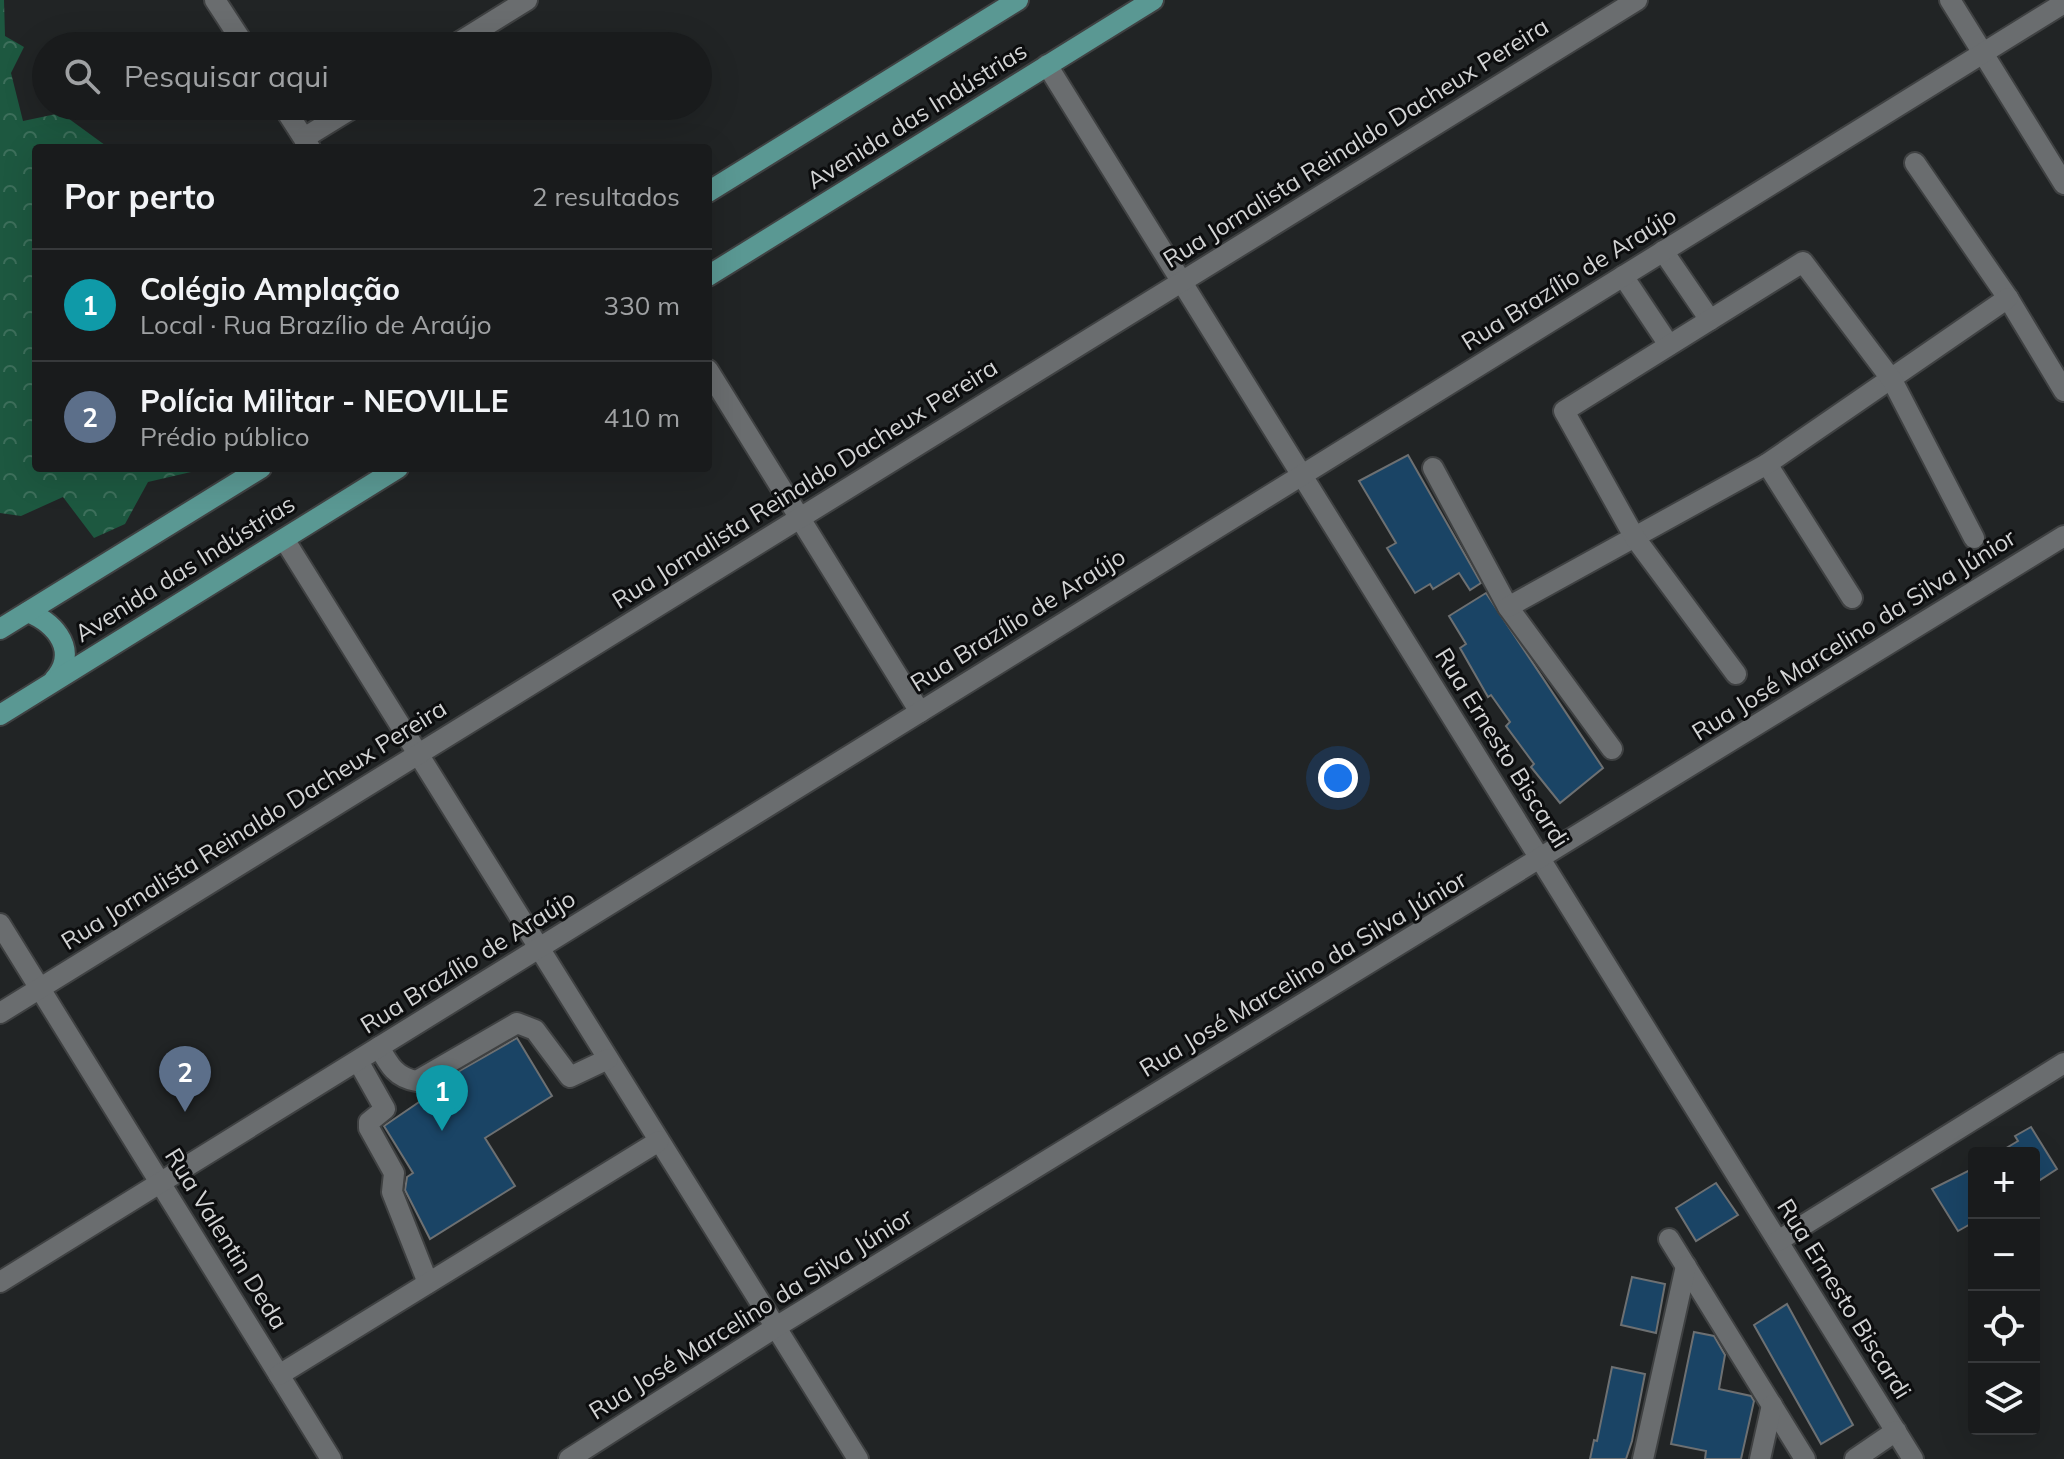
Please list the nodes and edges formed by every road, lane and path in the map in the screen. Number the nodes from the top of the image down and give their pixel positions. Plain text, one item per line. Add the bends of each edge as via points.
1 (215, 0) edge
2 (527, 0) edge
3 (1153, 0) edge
4 (1637, 0) edge
5 (1950, 0) edge
6 (1011, 2) edge
7 (2064, 3) edge
8 (236, 32) edge
9 (476, 32) edge
10 (1983, 53) junction
11 (1047, 65) junction
12 (292, 120) edge
13 (337, 120) edge
14 (307, 143) edge
15 (1915, 163) dead end
16 (2064, 184) edge
17 (712, 189) edge
18 (1663, 251) junction
19 (712, 274) edge
20 (1623, 276) junction
21 (1182, 282) junction
22 (2008, 298) junction
23 (1710, 320) junction
24 (1669, 345) junction
25 (712, 376) edge
26 (1892, 380) junction
27 (2064, 391) edge
28 (1767, 464) junction
29 (1433, 468) dead end
30 (255, 472) edge
31 (392, 472) edge
32 (1302, 475) junction
33 (800, 518) junction
34 (2064, 536) edge
35 (1635, 538) junction
36 (1974, 538) dead end
37 (284, 539) junction
38 (1852, 598) dead end
39 (1508, 607) junction
40 (28, 612) junction
41 (0, 629) edge
42 (1736, 674) dead end
43 (51, 683) junction
44 (920, 712) junction
45 (0, 715) edge
46 (1612, 749) dead end
47 (418, 754) junction
48 (1540, 859) junction
49 (0, 924) edge
50 (539, 948) junction
51 (40, 988) junction
52 (0, 1013) edge
53 (379, 1047) junction
54 (608, 1059) junction
55 (358, 1061) junction
56 (2064, 1063) edge
57 (659, 1141) junction
58 (160, 1183) junction
59 (1669, 1239) dead end
60 (1778, 1241) junction
61 (1686, 1266) junction
62 (0, 1282) edge
63 (428, 1283) junction
64 (776, 1327) junction
65 (279, 1375) junction
66 (1772, 1405) junction
67 (1896, 1431) junction
68 (331, 1459) edge
69 (569, 1459) edge
70 (858, 1459) edge
71 (1643, 1459) edge
72 (1760, 1459) edge
73 (1805, 1459) edge
74 (1855, 1459) edge
75 (1913, 1459) edge

1 - 8 street
2 - 9 street
3 - 11 main road, Avenida das Indústrias
4 - 21 street, Rua Jornalista Reinaldo Dacheux Pereira
5 - 10 street
6 - 17 main road, Avenida das Indústrias
7 - 10 street, Rua Brazílio de Araújo
10 - 16 street
10 - 18 street, Rua Brazílio de Araújo
11 - 19 main road, Avenida das Indústrias
11 - 21 street, Rua Ernesto Biscardi
12 - 14 street
13 - 14 street
15 - 22 street
18 - 20 street, Rua Brazílio de Araújo
18 - 23 street
20 - 24 street
20 - 32 street, Rua Brazílio de Araújo
21 - 32 street, Rua Ernesto Biscardi
21 - 33 street, Rua Jornalista Reinaldo Dacheux Pereira
22 - 26 street
22 - 27 street
23 - 24 street
23 - 26 street via 1803,262
24 - 35 street via 1564,411
25 - 33 street
26 - 28 street
26 - 36 street
28 - 35 street
28 - 38 street
29 - 39 street
30 - 40 main road, Avenida das Indústrias
31 - 37 main road, Avenida das Indústrias
32 - 44 street, Rua Brazílio de Araújo
32 - 48 street, Rua Ernesto Biscardi
33 - 44 street
33 - 47 street, Rua Jornalista Reinaldo Dacheux Pereira
34 - 48 street, Rua José Marcelino da Silva Júnior
35 - 39 street
35 - 42 street
37 - 43 main road, Avenida das Indústrias
37 - 47 street
39 - 46 street
40 - 41 main road, Avenida das Indústrias
40 - 43 main road via 48,620 65,648 64,669
43 - 45 main road, Avenida das Indústrias
44 - 50 street, Rua Brazílio de Araújo
47 - 50 street
47 - 51 street, Rua Jornalista Reinaldo Dacheux Pereira
48 - 60 street, Rua Ernesto Biscardi
48 - 64 street, Rua José Marcelino da Silva Júnior
49 - 51 street, Rua Valentin Deda
50 - 53 street, Rua Brazílio de Araújo
50 - 54 street
51 - 52 street, Rua Jornalista Reinaldo Dacheux Pereira
51 - 58 street, Rua Valentin Deda
53 - 54 street via 391,1069 417,1081 517,1023 535,1030 570,1077
53 - 55 street, Rua Brazílio de Araújo
54 - 57 street
55 - 58 street, Rua Brazílio de Araújo
55 - 63 street via 385,1109 369,1128 394,1173 392,1192
56 - 60 street
57 - 63 street
57 - 64 street
58 - 62 street, Rua Brazílio de Araújo
58 - 65 street, Rua Valentin Deda
59 - 61 street
60 - 67 street, Rua Ernesto Biscardi
61 - 66 street
61 - 71 street
63 - 65 street
64 - 69 street, Rua José Marcelino da Silva Júnior
64 - 70 street
65 - 68 street, Rua Valentin Deda
66 - 72 street
66 - 73 street
67 - 74 street
67 - 75 street, Rua Ernesto Biscardi

